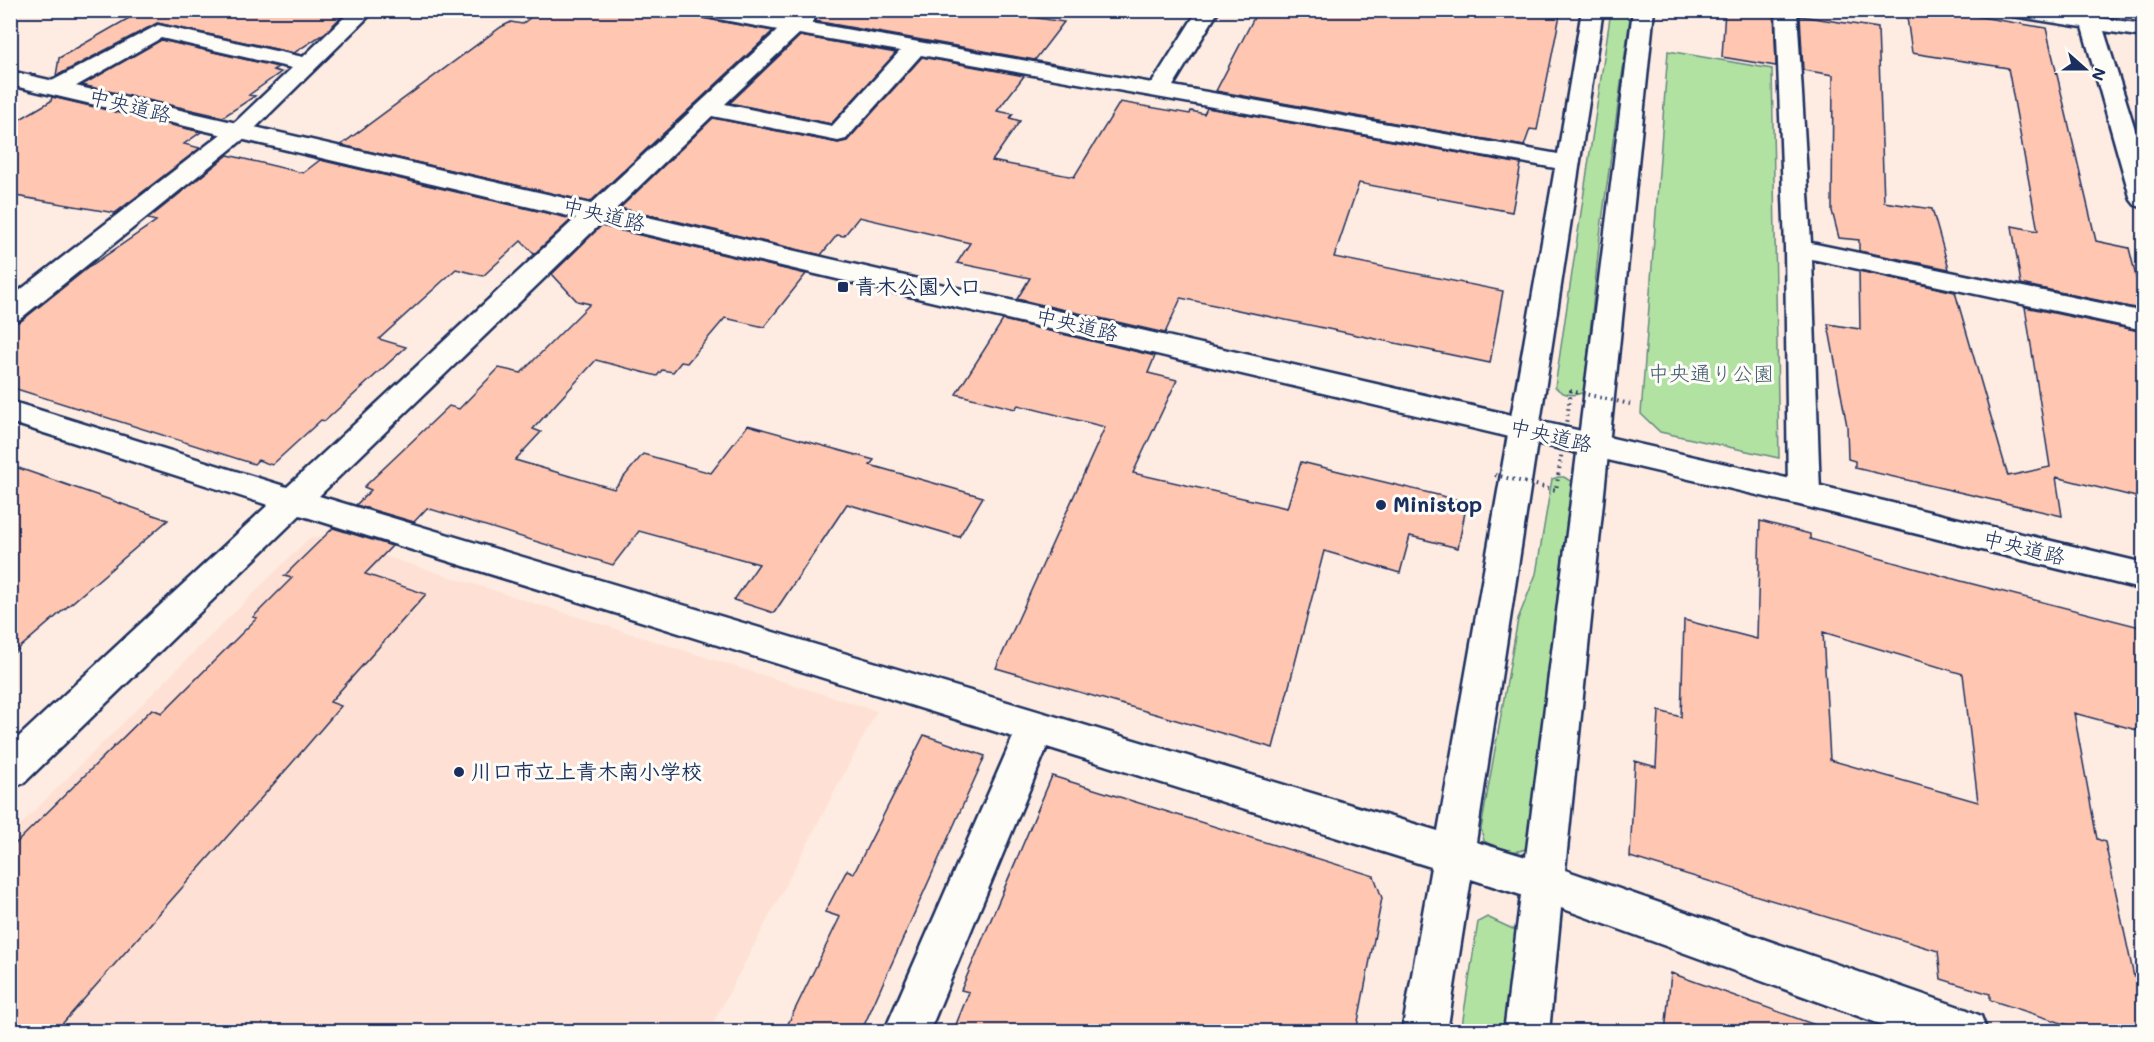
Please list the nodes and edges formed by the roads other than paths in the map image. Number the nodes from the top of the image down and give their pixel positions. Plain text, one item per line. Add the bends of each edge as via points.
1 (365, 10) edge
2 (702, 10) edge
3 (1209, 10) edge
4 (1593, 10) edge
5 (1644, 10) edge
6 (1786, 10) edge
7 (2013, 10) edge
8 (2088, 16) edge
9 (804, 19) edge
10 (2144, 31) edge
11 (915, 48) junction
12 (308, 65) junction
13 (10, 78) edge
14 (56, 88) junction
15 (1158, 92) junction
16 (708, 108) junction
17 (238, 132) junction
18 (1569, 163) junction
19 (2144, 200) edge
20 (595, 213) junction
21 (1798, 248) junction
22 (10, 313) edge
23 (2144, 321) edge
24 (10, 411) edge
25 (1526, 430) junction
26 (1592, 446) junction
27 (1804, 494) junction
28 (294, 501) junction
29 (2144, 577) edge
30 (1036, 727) junction
31 (10, 771) edge
32 (1452, 854) junction
33 (1544, 882) junction
34 (906, 1032) edge
35 (1424, 1032) edge
36 (1526, 1032) edge
37 (1965, 1032) edge

1 - 12 street
2 - 9 street
3 - 15 street
4 - 18 street
5 - 26 street
6 - 21 street
7 - 8 street
8 - 10 street
8 - 19 street
9 - 11 street
9 - 16 street
11 - 15 street
11 - 16 street via 838,134
12 - 14 street via 158,31
12 - 17 street
13 - 14 street, 中央道路
14 - 17 street, 中央道路
15 - 18 street
16 - 20 street
17 - 20 street, 中央道路
17 - 22 street
18 - 25 street
20 - 25 street, 中央道路
20 - 28 street
21 - 23 street
21 - 27 street
24 - 28 street
25 - 26 street, 中央道路
25 - 32 street
26 - 27 street, 中央道路
26 - 33 street
27 - 29 street, 中央道路
28 - 30 street
28 - 31 street
30 - 32 street
30 - 34 street
32 - 33 street
32 - 35 street
33 - 36 street
33 - 37 street

